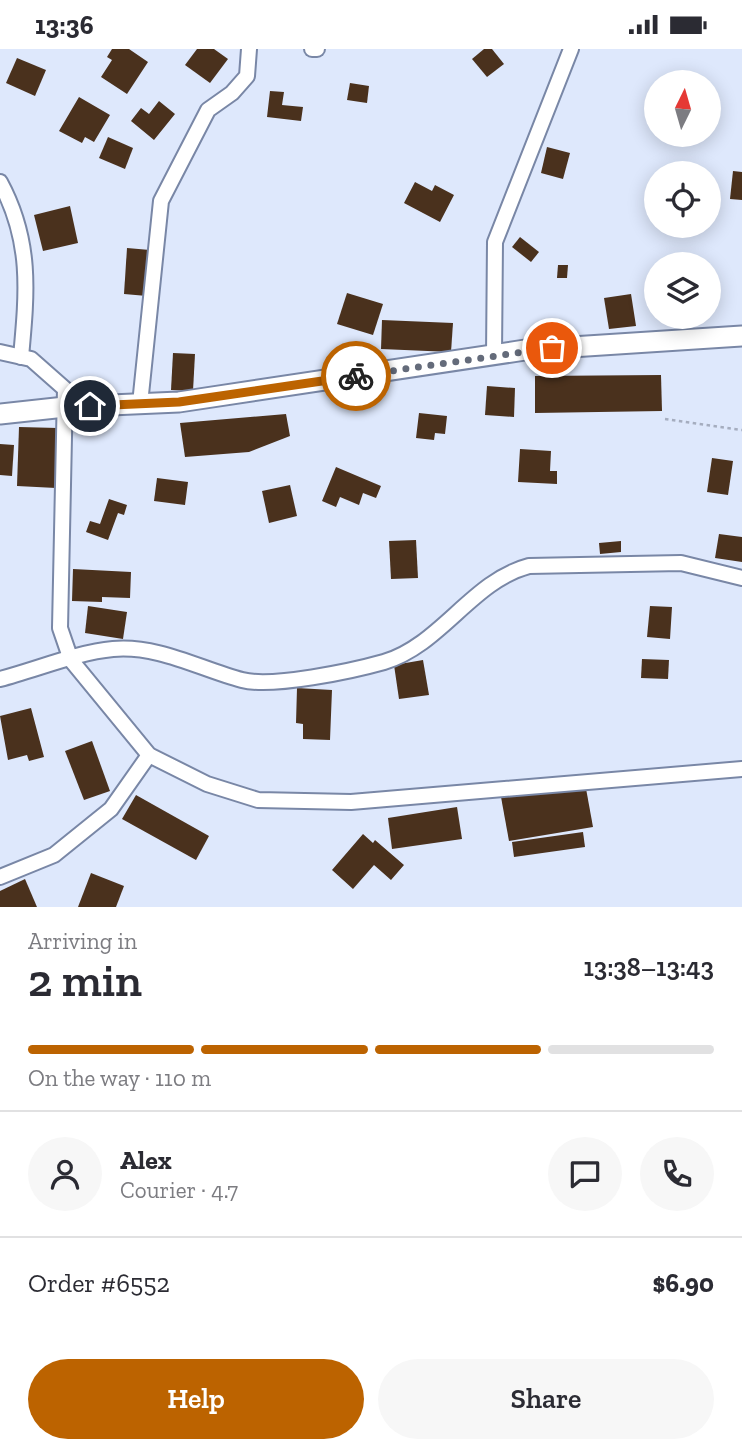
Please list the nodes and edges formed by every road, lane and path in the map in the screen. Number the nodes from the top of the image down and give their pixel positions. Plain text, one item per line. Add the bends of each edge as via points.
1 (249, 49) edge
2 (571, 49) edge
3 (0, 182) edge
4 (742, 336) edge
5 (0, 352) edge
6 (494, 355) junction
7 (21, 357) junction
8 (140, 404) junction
9 (65, 407) junction
10 (0, 414) edge
11 (665, 419) dead end
12 (742, 430) edge
13 (742, 578) edge
14 (72, 660) junction
15 (0, 679) edge
16 (149, 755) junction
17 (742, 769) edge
18 (0, 877) edge

1 - 8 street via 247,76 208,110 161,201
2 - 6 street via 495,241
3 - 7 street via 14,208 25,247
4 - 6 street
5 - 7 street
6 - 8 street
7 - 9 street via 31,359 65,389
8 - 9 street
9 - 10 street
9 - 14 street via 60,628
11 - 12 path
13 - 14 street via 681,563 529,566 494,582 425,640 385,661 267,684 244,681 163,653 114,649
14 - 15 street
14 - 16 street
16 - 17 street via 207,784 271,801 351,802
16 - 18 street via 111,809 54,855

